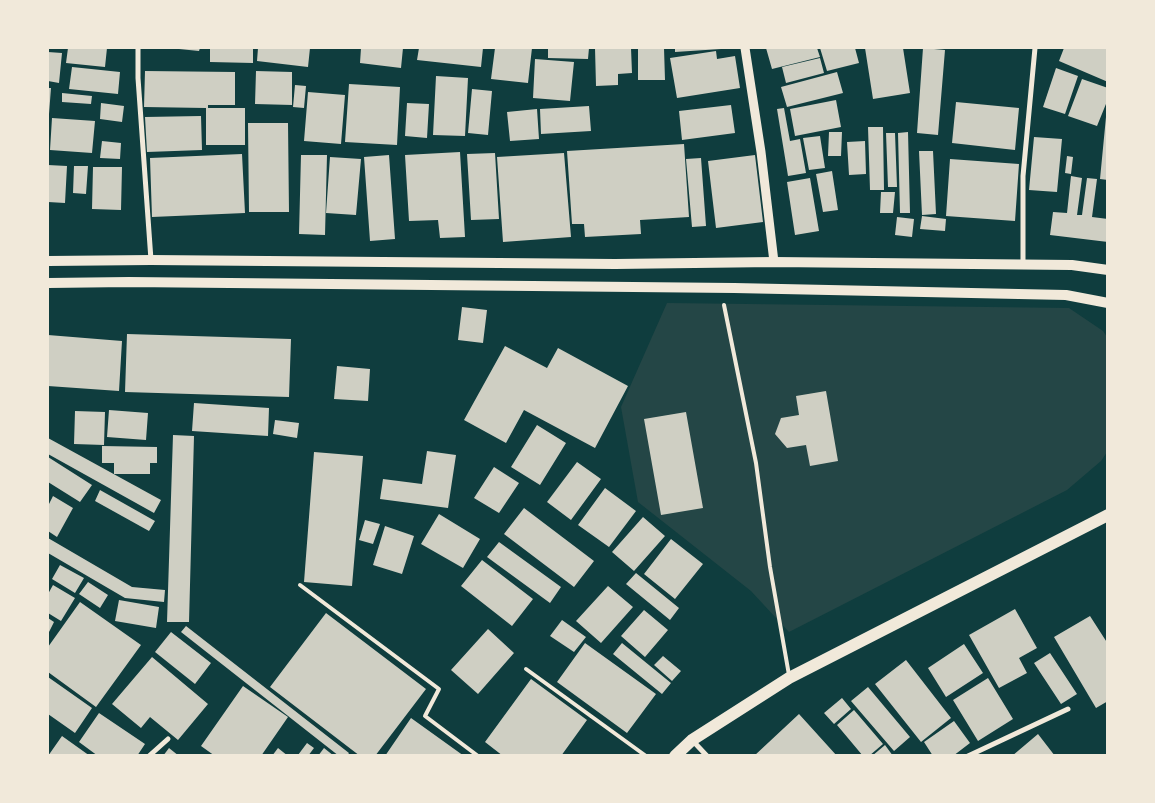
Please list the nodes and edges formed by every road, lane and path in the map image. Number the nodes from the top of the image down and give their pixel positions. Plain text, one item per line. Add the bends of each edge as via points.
1 (138, 48) edge
2 (745, 48) edge
3 (1035, 48) edge
4 (151, 260) junction
5 (48, 261) edge
6 (774, 262) junction
7 (1023, 265) junction
8 (1108, 270) edge
9 (48, 283) edge
10 (1108, 303) edge
11 (724, 305) dead end
12 (1108, 515) edge
13 (300, 585) dead end
14 (526, 669) dead end
15 (789, 678) junction
16 (1068, 709) dead end
17 (168, 739) dead end
18 (692, 740) junction
19 (149, 756) edge
20 (478, 756) edge
21 (646, 756) edge
22 (675, 756) edge
23 (708, 756) edge
24 (968, 756) edge

1 - 4 street
2 - 6 street
3 - 7 street via 1023,176
4 - 5 main road
4 - 6 main road via 605,264
6 - 7 main road
7 - 8 main road via 1072,265
9 - 10 main road via 734,288 1066,295
11 - 15 lane via 756,463
12 - 15 main road
13 - 20 lane via 439,689 425,716
14 - 21 lane
15 - 18 main road
16 - 24 street
17 - 19 street
18 - 22 main road
18 - 23 street

